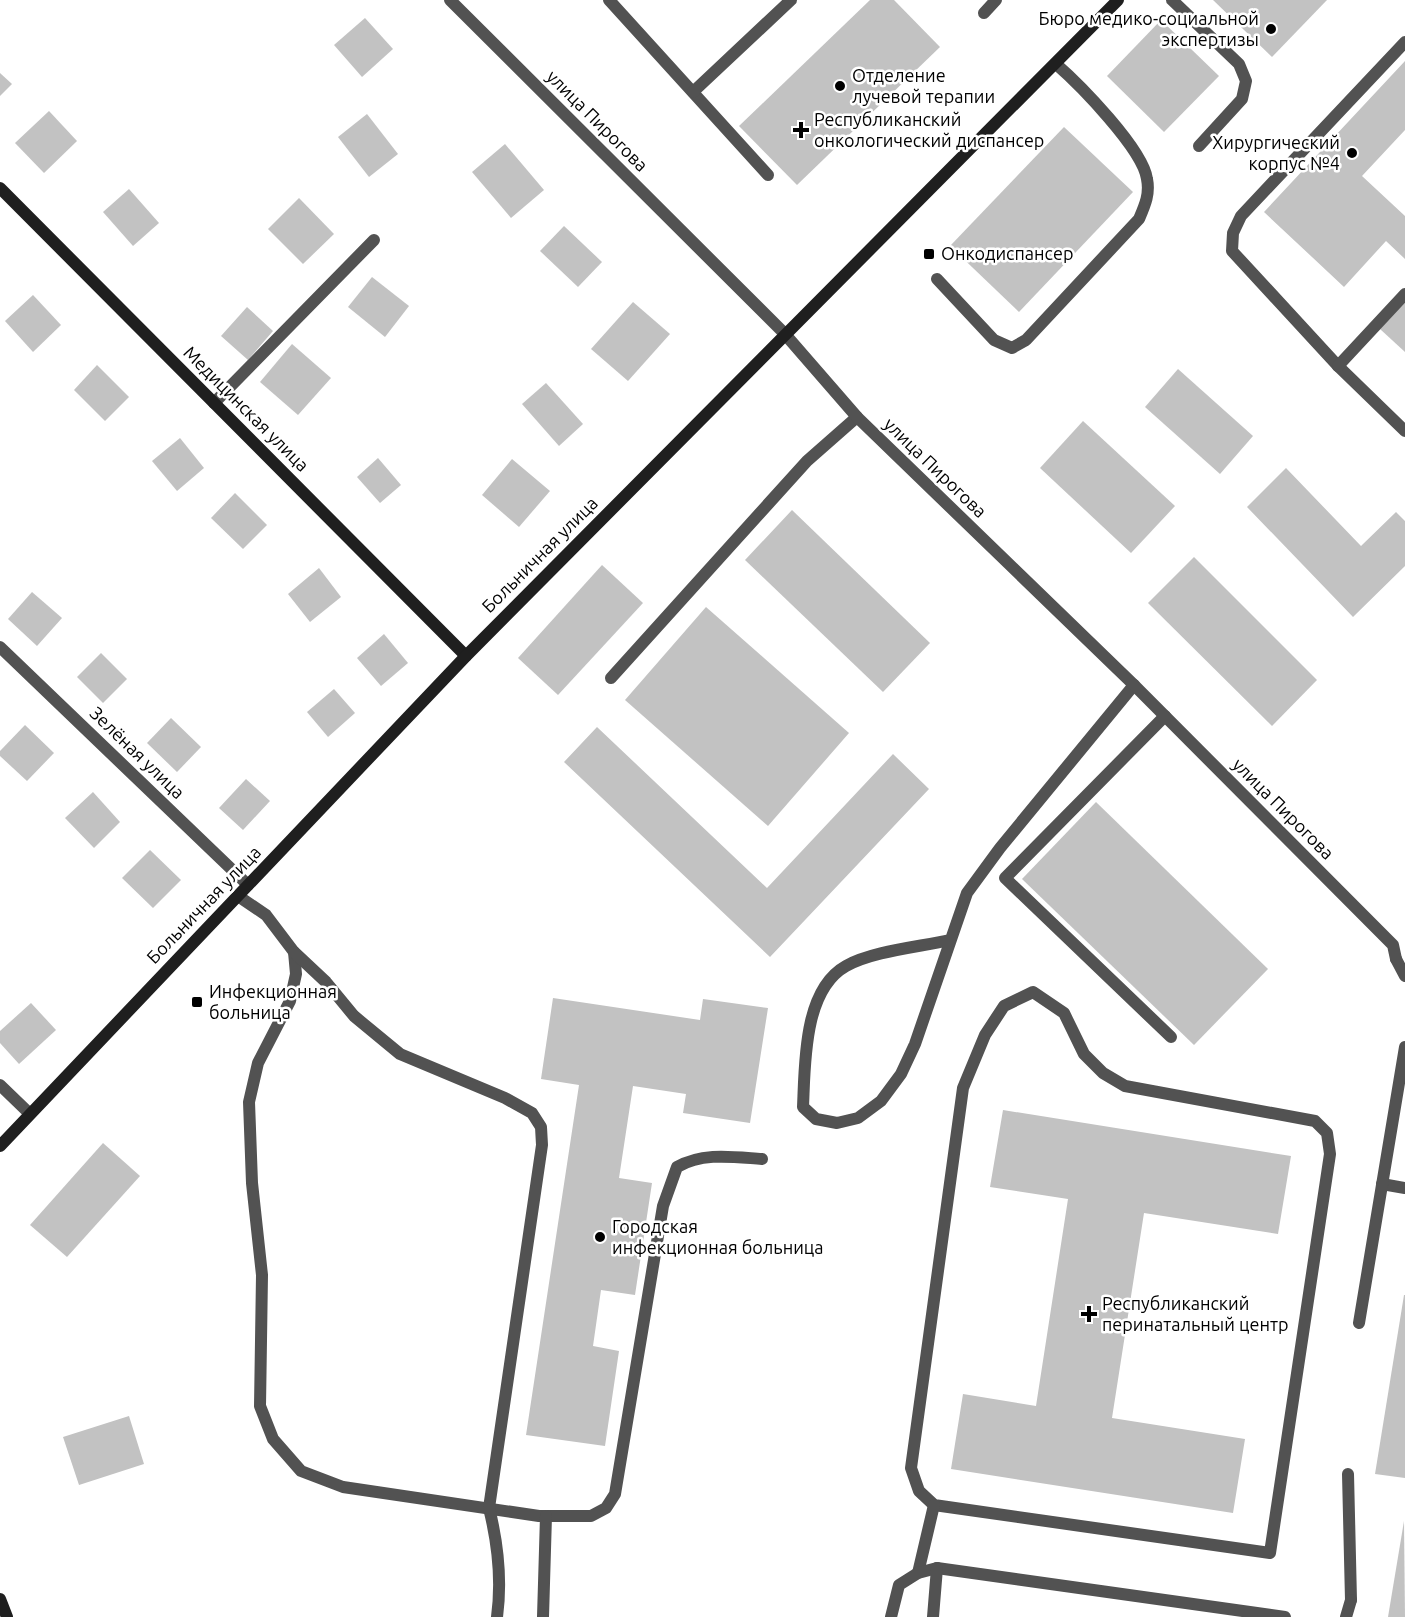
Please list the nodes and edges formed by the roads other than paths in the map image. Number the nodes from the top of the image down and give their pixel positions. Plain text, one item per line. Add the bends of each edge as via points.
1 (450, 0) edge
2 (609, 0) edge
3 (791, 0) edge
4 (996, 0) edge
5 (1118, 0) edge
6 (1172, 0) edge
7 (984, 13) dead end
8 (1405, 42) edge
9 (1056, 64) junction
10 (693, 92) junction
11 (1199, 146) dead end
12 (768, 175) dead end
13 (0, 188) edge
14 (374, 240) dead end
15 (937, 279) dead end
16 (1405, 294) edge
17 (784, 333) junction
18 (1338, 366) junction
19 (214, 403) junction
20 (857, 417) junction
21 (1405, 431) edge
22 (0, 647) edge
23 (466, 656) junction
24 (610, 678) dead end
25 (1134, 686) junction
26 (1165, 716) junction
27 (248, 885) junction
28 (238, 896) junction
29 (950, 940) junction
30 (294, 952) junction
31 (1405, 976) edge
32 (1171, 1037) dead end
33 (1405, 1053) edge
34 (0, 1085) edge
35 (29, 1113) junction
36 (0, 1146) edge
37 (762, 1159) dead end
38 (1382, 1184) junction
39 (1405, 1188) edge
40 (1359, 1323) dead end
41 (1348, 1474) dead end
42 (934, 1506) junction
43 (489, 1508) junction
44 (546, 1516) junction
45 (936, 1568) junction
46 (918, 1573) junction
47 (0, 1599) edge
48 (7, 1617) edge
49 (497, 1617) edge
50 (543, 1617) edge
51 (891, 1617) edge
52 (933, 1617) edge
53 (1285, 1617) edge
54 (1346, 1617) edge

1 - 17 street, улица Пирогова
2 - 10 street
3 - 10 street
4 - 7 street
5 - 9 street, Больничная улица
6 - 11 street via 1239,64 1246,81 1242,99
8 - 18 street via 1241,216 1233,233 1232,251 1242,265
9 - 15 street via 1080,85 1143,162 1148,197 1139,219 1026,340 1012,348 994,340
9 - 17 street, Больничная улица
10 - 12 street
13 - 19 street, Медицинская улица
14 - 19 street
16 - 18 street
17 - 20 street, улица Пирогова
17 - 23 street, Больничная улица
18 - 21 street
19 - 23 street, Медицинская улица
20 - 24 street via 807,460
20 - 25 street, улица Пирогова
22 - 27 street, Зелёная улица
23 - 27 street, Больничная улица
25 - 26 street, улица Пирогова
25 - 29 street via 981,875 968,893
26 - 31 street, улица Пирогова via 1393,945
26 - 32 street via 1005,878
27 - 28 street, Больничная улица
28 - 30 street via 266,915
28 - 35 street, Больничная улица
29 - 29 street via 844,967 825,988 807,1032 803,1107 816,1119 837,1123 858,1118 881,1101 902,1074
30 - 43 street via 380,1040 400,1054 505,1098 532,1113 541,1127 542,1144
30 - 43 street via 296,974 290,1001 258,1063 249,1102 252,1183 262,1275 260,1406 273,1439 301,1471 343,1487
33 - 38 street
34 - 35 street
35 - 36 street, Больничная улица
37 - 44 street via 691,1158 677,1167 663,1206 615,1494 606,1508 591,1516
38 - 39 street
38 - 40 street
41 - 54 street via 1352,1600
42 - 42 street via 1270,1553 1330,1154 1328,1133 1315,1121 1125,1086 1103,1073 1084,1054 1064,1013 1033,992 1004,1006 985,1035 963,1088 911,1468 919,1491
42 - 46 street
43 - 44 street
43 - 49 street via 501,1581
44 - 50 street
45 - 46 street
45 - 52 street
45 - 53 street
46 - 51 street via 899,1585
47 - 48 street

